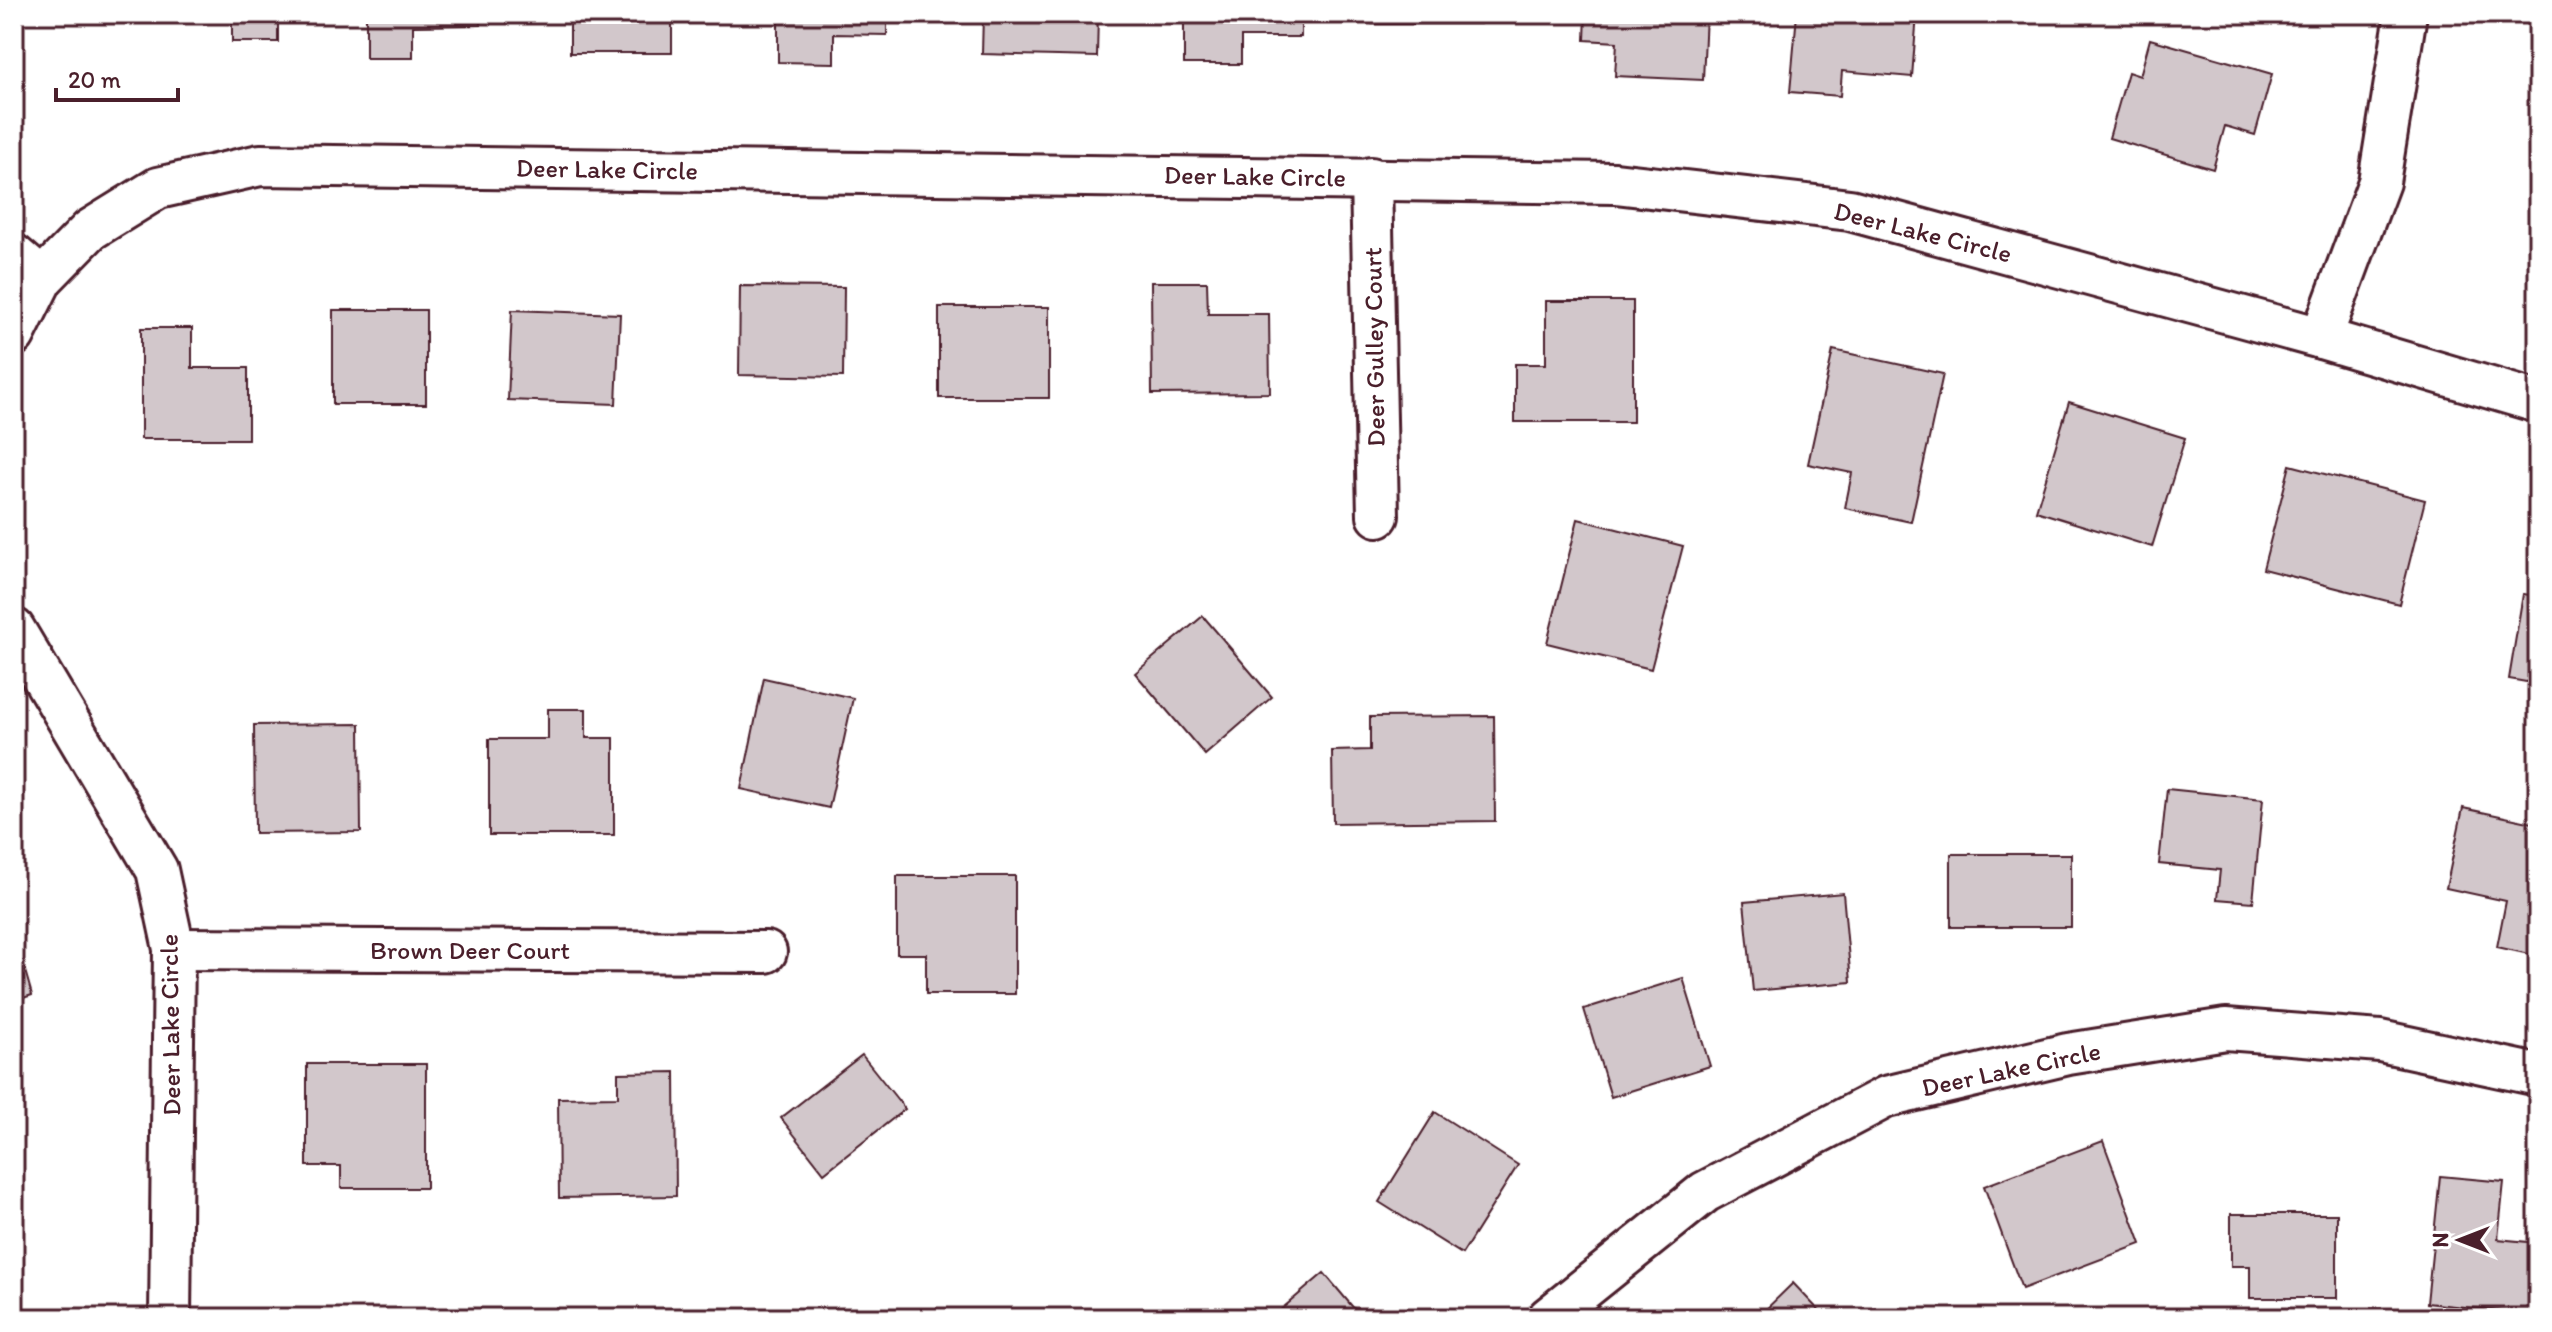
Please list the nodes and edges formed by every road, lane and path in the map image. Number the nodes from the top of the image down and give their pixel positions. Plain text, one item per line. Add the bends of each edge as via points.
1 (2406, 14) edge
2 (1371, 178) junction
3 (28, 267) edge
4 (14, 335) edge
5 (2321, 338) junction
6 (2538, 402) edge
7 (1378, 516) dead end
8 (14, 629) edge
9 (174, 949) junction
10 (766, 952) dead end
11 (2538, 1075) edge
12 (170, 1318) edge
13 (1548, 1318) edge

1 - 5 street via 2379,182
2 - 3 street, Deer Lake Circle via 260,165 158,188
2 - 5 street, Deer Lake Circle via 1615,183 1850,210
2 - 7 street, Deer Gulley Court
3 - 4 street, Deer Lake Circle
5 - 6 street, Deer Lake Circle
8 - 9 street, Deer Lake Circle via 157,870
9 - 10 street, Brown Deer Court
9 - 12 street, Deer Lake Circle
11 - 13 street, Deer Lake Circle via 2380,1041 2226,1029 2068,1054 1886,1097 1705,1192

